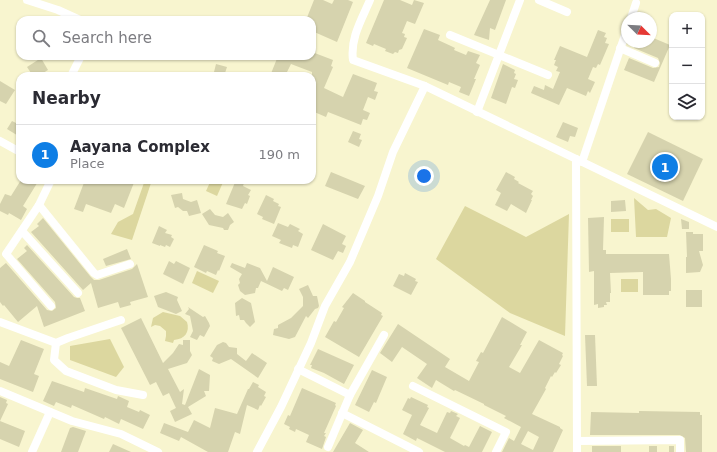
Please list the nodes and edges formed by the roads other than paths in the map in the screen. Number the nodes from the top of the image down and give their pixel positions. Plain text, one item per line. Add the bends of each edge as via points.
1 (27, 0) edge
2 (370, 0) edge
3 (520, 0) edge
4 (539, 0) edge
5 (636, 3) dead end
6 (567, 12) dead end
7 (633, 12) edge
8 (71, 16) edge
9 (450, 35) dead end
10 (620, 48) joint
11 (499, 55) junction
12 (79, 60) edge
13 (655, 63) dead end
14 (73, 72) edge
15 (548, 75) dead end
16 (424, 86) junction
17 (478, 112) junction
18 (0, 141) edge
19 (16, 150) edge
20 (579, 160) junction
21 (49, 184) edge
22 (39, 205) junction
23 (717, 227) edge
24 (22, 231) junction
25 (3, 254) edge
26 (130, 264) dead end
27 (78, 293) dead end
28 (51, 306) dead end
29 (121, 320) dead end
30 (0, 322) edge
31 (384, 335) dead end
32 (56, 343) junction
33 (298, 369) junction
34 (413, 386) dead end
35 (0, 391) edge
36 (143, 395) dead end
37 (350, 395) junction
38 (50, 412) junction
39 (342, 414) junction
40 (577, 441) junction
41 (328, 447) dead end
42 (32, 452) edge
43 (158, 452) edge
44 (257, 452) edge
45 (419, 452) edge
46 (496, 452) edge
47 (577, 452) edge
48 (680, 452) edge

1 - 8 street
2 - 16 street via 356,34 352,50 353,60
3 - 11 street
4 - 6 street
5 - 7 street
9 - 11 street
10 - 13 street
10 - 20 street
11 - 15 street
11 - 17 street
12 - 14 street
16 - 17 street
16 - 33 street via 393,152 378,196 350,262 325,306
17 - 20 street
18 - 19 street
20 - 23 street
20 - 40 street
21 - 22 street
22 - 24 street
22 - 26 street via 97,275
24 - 25 street
24 - 27 street
25 - 28 street
29 - 32 street
30 - 32 street
31 - 37 street
32 - 36 street via 54,360 66,371 116,390
33 - 37 street
33 - 44 street
34 - 46 street via 506,432
35 - 38 street
37 - 39 street
38 - 42 street
38 - 43 street via 72,421 121,434
39 - 41 street
39 - 45 street
40 - 47 street
40 - 48 street via 680,440

